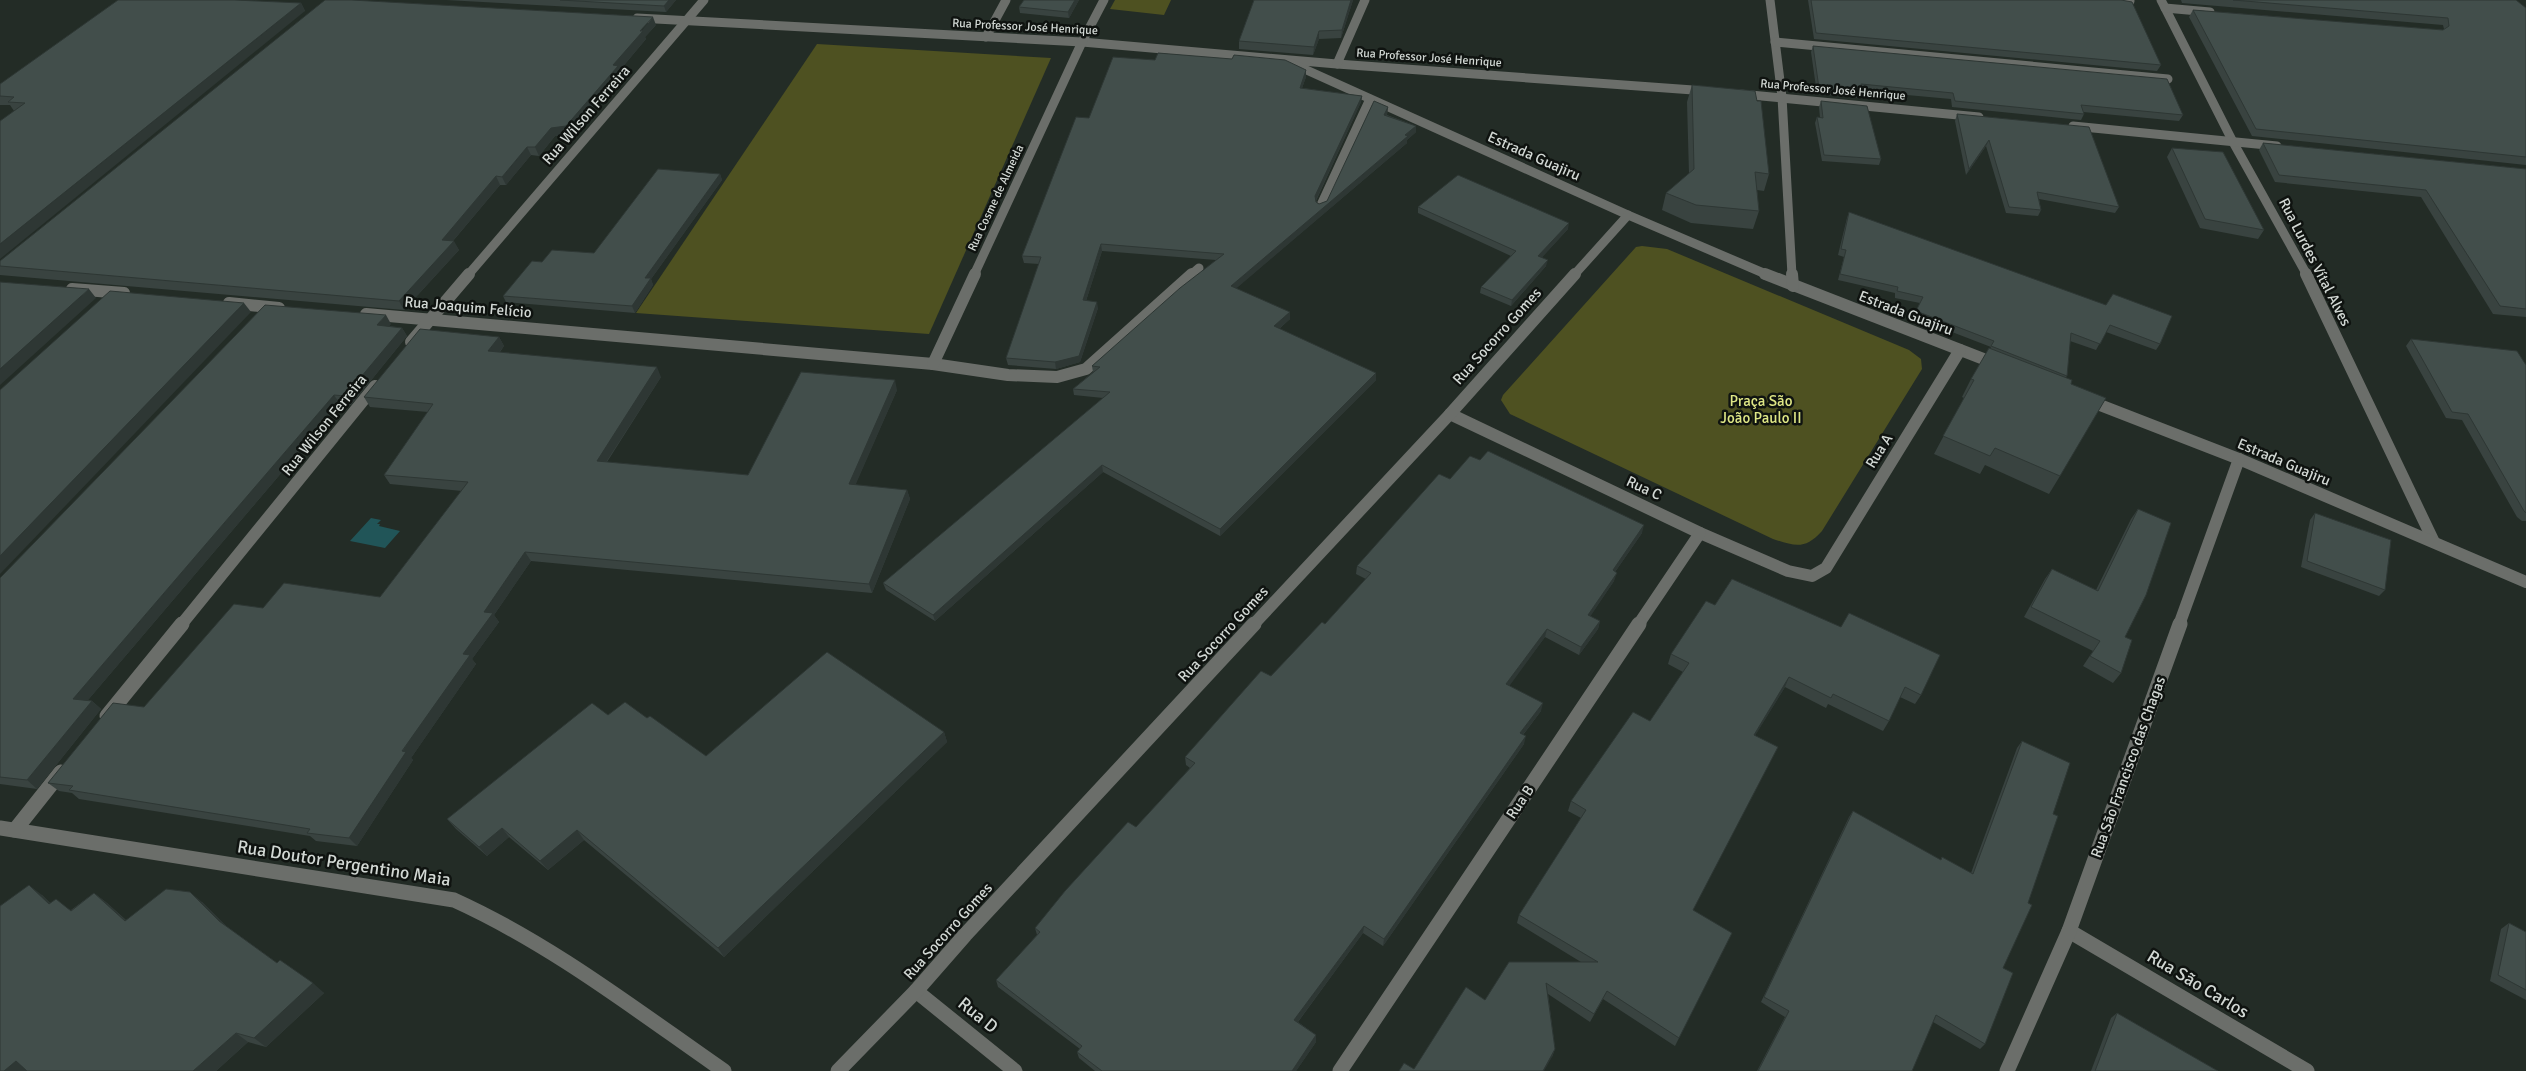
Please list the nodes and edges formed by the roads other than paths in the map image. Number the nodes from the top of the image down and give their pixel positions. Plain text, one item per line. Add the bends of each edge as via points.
1 (704, 0) edge
2 (1006, 0) edge
3 (1104, 0) edge
4 (1365, 0) edge
5 (1770, 0) edge
6 (2120, 0) edge
7 (2130, 1) edge
8 (2163, 4) edge
9 (2224, 13) edge
10 (627, 18) edge
11 (686, 21) junction
12 (986, 37) junction
13 (1082, 42) junction
14 (1775, 42) junction
15 (1282, 59) junction
16 (1337, 64) junction
17 (2168, 79) edge
18 (1713, 92) edge
19 (1733, 93) edge
20 (1782, 97) junction
21 (1370, 99) junction
22 (1988, 118) edge
23 (2066, 126) edge
24 (2233, 142) junction
25 (2292, 148) edge
26 (1321, 205) edge
27 (1628, 214) junction
28 (1199, 268) dead end
29 (1793, 286) junction
30 (57, 287) edge
31 (114, 292) junction
32 (133, 294) edge
33 (219, 302) edge
34 (100, 306) edge
35 (266, 307) junction
36 (295, 309) edge
37 (353, 313) edge
38 (430, 318) junction
39 (253, 321) edge
40 (405, 349) edge
41 (1960, 350) junction
42 (933, 364) junction
43 (2006, 368) edge
44 (380, 380) edge
45 (2081, 397) edge
46 (1450, 414) junction
47 (2239, 459) junction
48 (1700, 533) junction
49 (2434, 542) junction
50 (1826, 568) joint
51 (2526, 582) edge
52 (96, 729) edge
53 (71, 760) edge
54 (7, 829) edge
55 (2069, 931) junction
56 (916, 991) junction
57 (724, 1071) edge
58 (838, 1071) edge
59 (1015, 1071) edge
60 (1340, 1071) edge
61 (2007, 1071) edge
62 (2307, 1071) edge

1 - 11 street, Rua Wilson Ferreira
2 - 12 street
3 - 13 street, Rua Cosme de Almeida
4 - 16 street
5 - 14 street
6 - 7 street
8 - 9 street
8 - 24 street, Rua Lurdes Vítal Alves
10 - 11 street, Rua Professor José Henrique
11 - 12 street, Rua Professor José Henrique
11 - 38 street, Rua Wilson Ferreira
12 - 13 street, Rua Professor José Henrique
13 - 15 street, Rua Professor José Henrique
13 - 42 street, Rua Cosme de Almeida
14 - 17 street
14 - 20 street
15 - 16 street, Rua Professor José Henrique
15 - 21 street, Estrada Guajiru
16 - 18 street, Rua Professor José Henrique
19 - 20 street, Rua Professor José Henrique
20 - 22 street, Rua Professor José Henrique
20 - 29 street
21 - 26 street
21 - 27 street, Estrada Guajiru
23 - 24 street
24 - 25 street
24 - 49 street, Rua Lurdes Vítal Alves via 2329,319
27 - 29 street, Estrada Guajiru
27 - 46 street, Rua Socorro Gomes
28 - 42 street, Rua Joaquim Felício via 1086,369 1058,376 1008,375
29 - 41 street, Estrada Guajiru
30 - 31 street
31 - 32 street
31 - 34 street
33 - 35 street
35 - 36 street
35 - 39 street
37 - 38 street, Rua Joaquim Felício
38 - 40 street, Rua Wilson Ferreira
38 - 42 street, Rua Joaquim Felício
41 - 43 street, Estrada Guajiru
41 - 50 street, Rua A
44 - 52 street, Rua Wilson Ferreira
45 - 47 street, Estrada Guajiru
46 - 48 street, Rua C
46 - 56 street, Rua Socorro Gomes via 964,935
47 - 49 street, Estrada Guajiru
47 - 55 street, Rua São Francisco das Chagas
48 - 50 street, Rua C via 1801,575 1812,576
48 - 60 street, Rua B
49 - 51 street, Estrada Guajiru
53 - 54 street
54 - 57 street, Rua Doutor Pergentino Maia via 454,900 551,950
55 - 61 street, Rua São Francisco das Chagas
55 - 62 street, Rua São Carlos
56 - 58 street, Rua Socorro Gomes
56 - 59 street, Rua D

